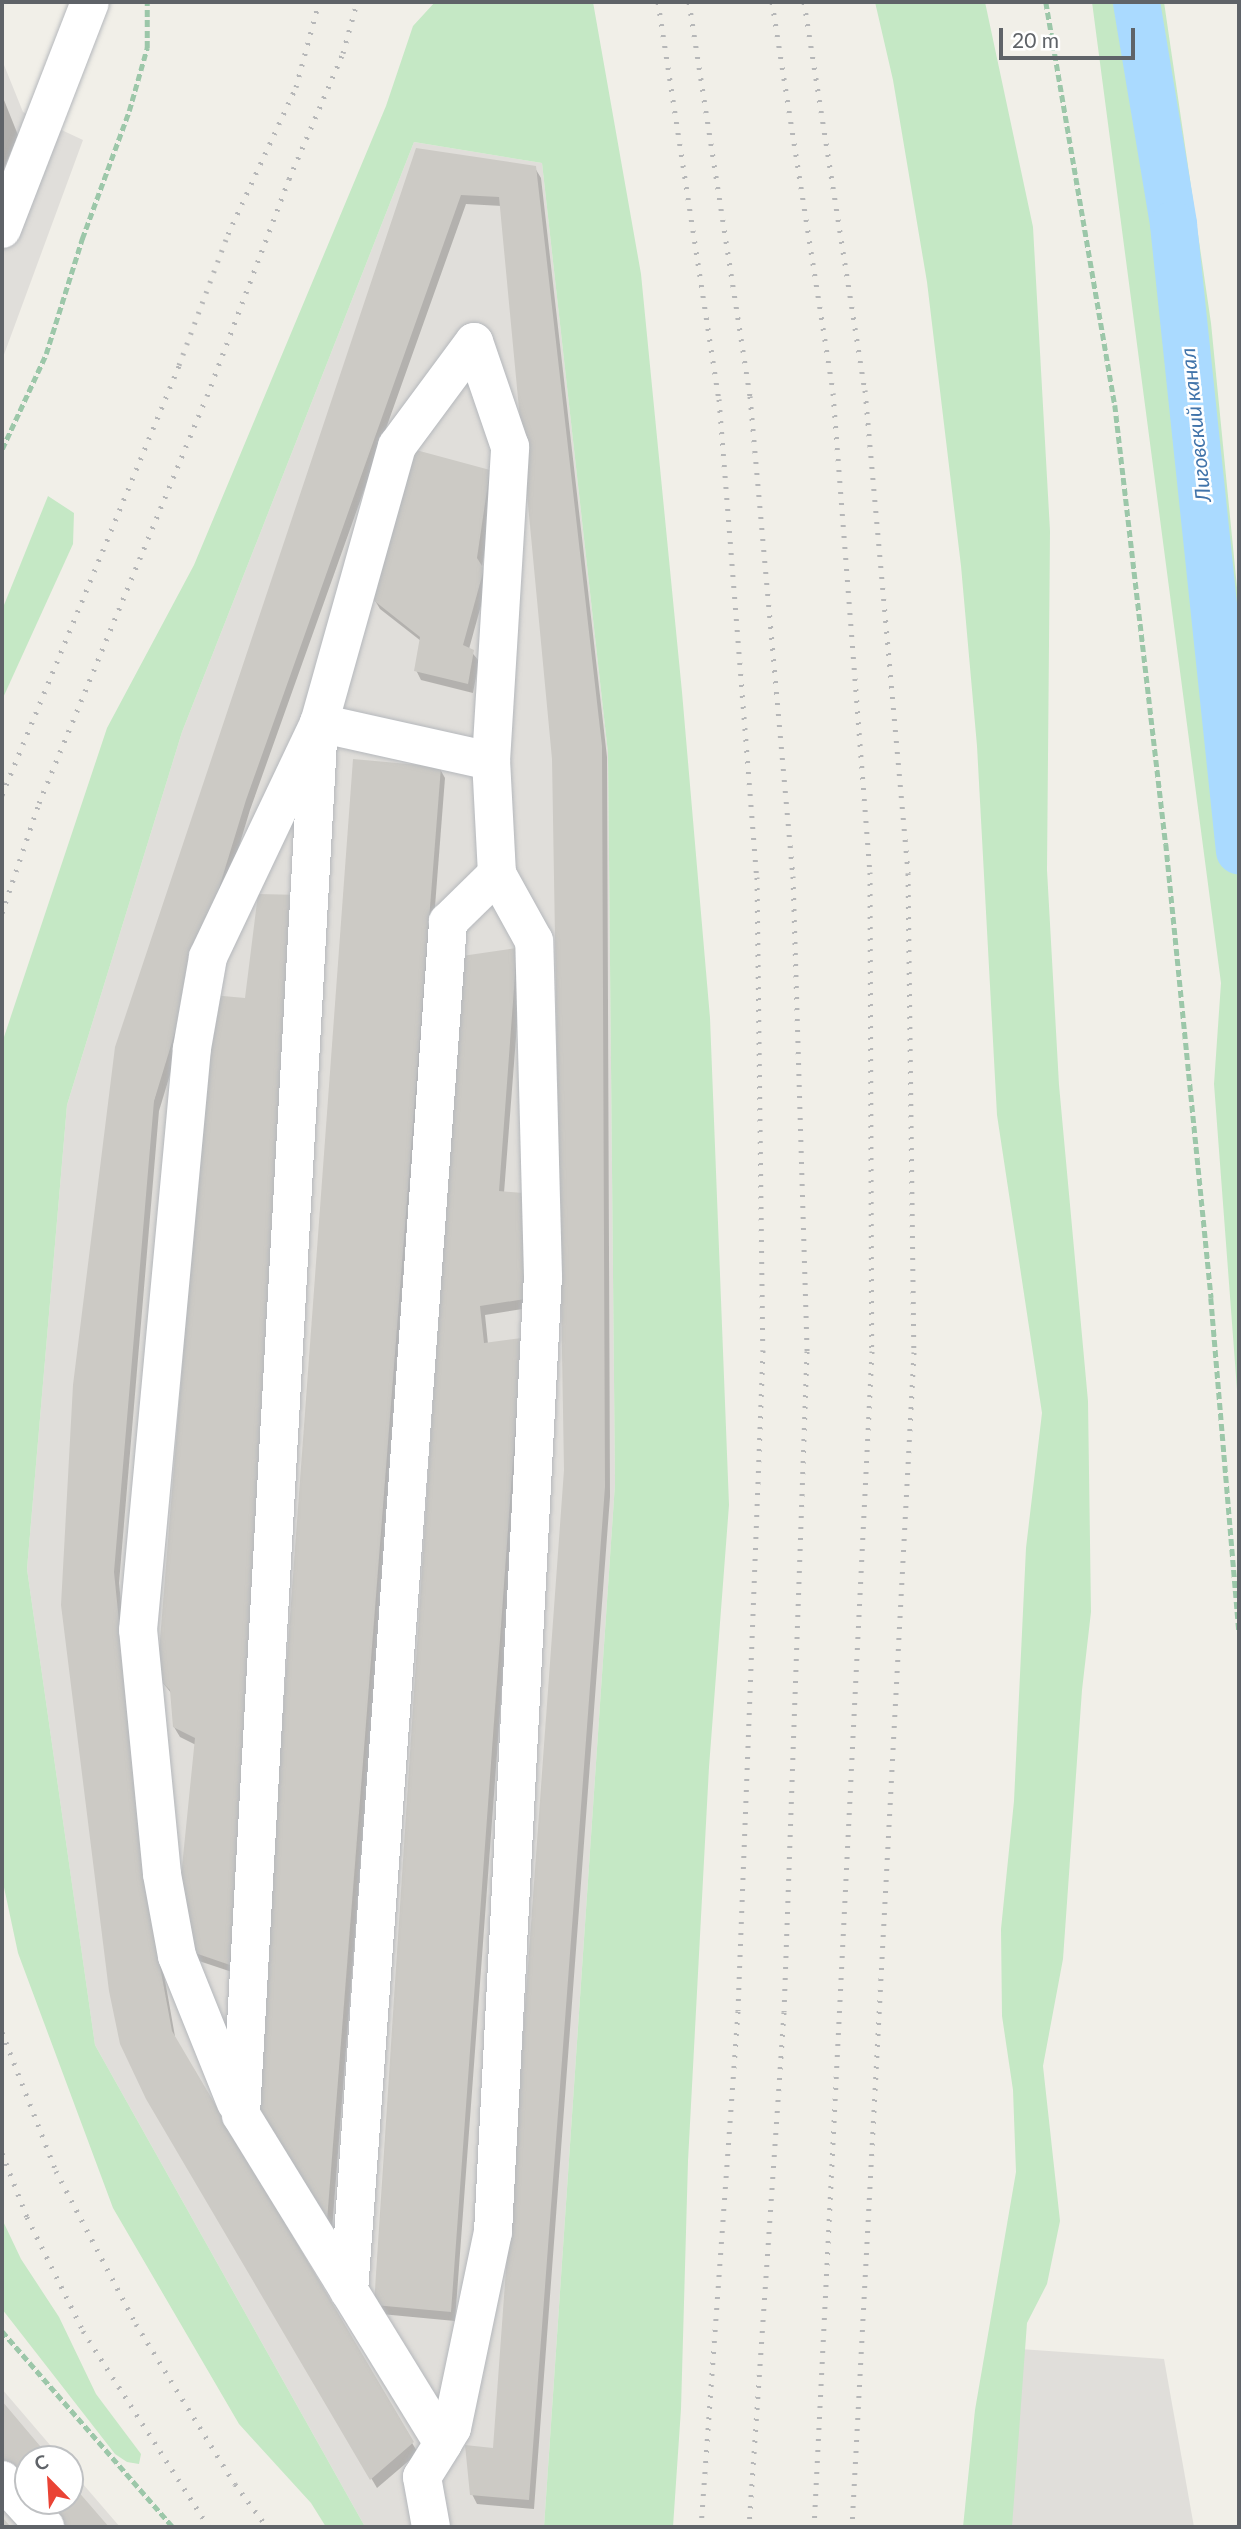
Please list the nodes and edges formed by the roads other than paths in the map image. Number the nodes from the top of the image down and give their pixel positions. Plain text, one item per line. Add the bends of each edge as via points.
1 (90, 2) edge
2 (2, 229) edge
3 (319, 723) junction
4 (491, 761) junction
5 (497, 874) junction
6 (241, 2115) junction
7 (349, 2291) junction
8 (443, 2443) junction
9 (2, 2480) edge
10 (45, 2527) edge
11 (431, 2527) edge

1 - 2 street
3 - 4 street
3 - 4 street via 397,446 474,342 510,447
3 - 6 street
3 - 6 street via 208,957 192,1048 138,1630 162,1874 177,1956
4 - 5 street
5 - 7 street via 448,922
5 - 8 street via 534,941 543,1276 493,2232 452,2428
6 - 7 street
7 - 8 street
8 - 11 street via 422,2477
9 - 10 street

